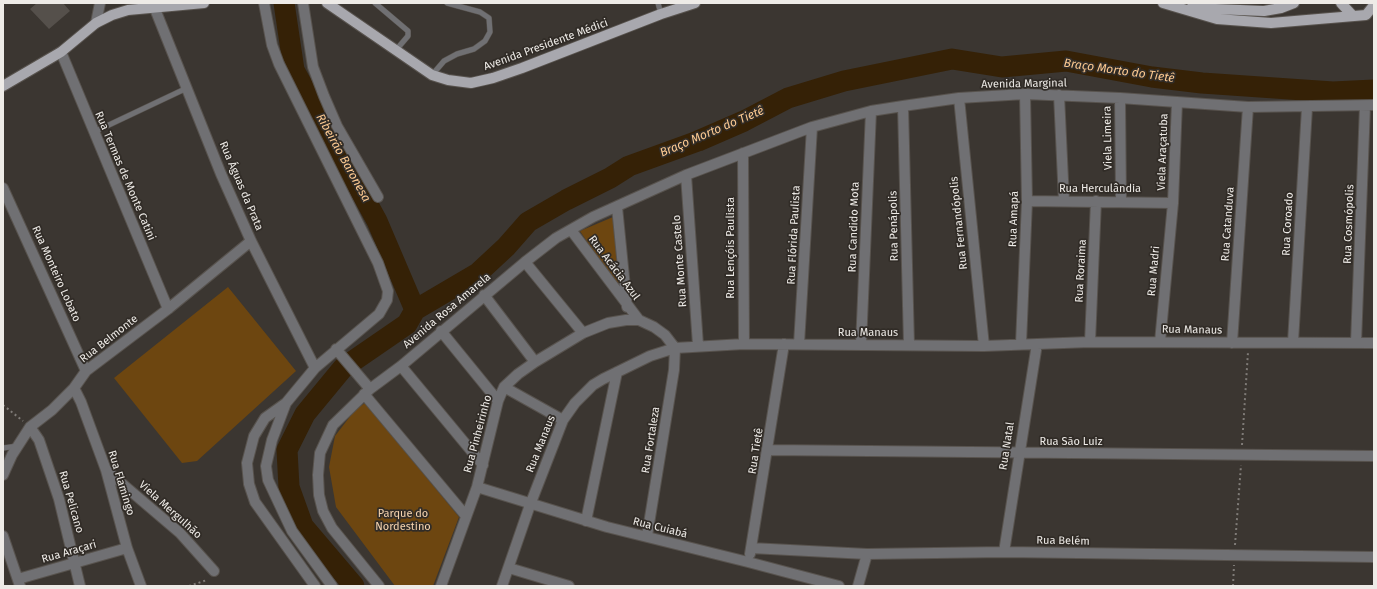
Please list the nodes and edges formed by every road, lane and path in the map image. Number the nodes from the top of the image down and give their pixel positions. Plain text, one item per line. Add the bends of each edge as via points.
1 (100, 3) edge
2 (204, 3) edge
3 (264, 3) edge
4 (303, 3) edge
5 (327, 3) edge
6 (375, 3) edge
7 (447, 3) edge
8 (658, 3) edge
9 (695, 3) edge
10 (1162, 3) edge
11 (1294, 3) edge
12 (1341, 3) edge
13 (1374, 5) edge
14 (1176, 7) junction
15 (155, 9) junction
16 (661, 14) junction
17 (1352, 15) junction
18 (96, 23) junction
19 (396, 50) junction
20 (61, 52) junction
21 (432, 75) junction
22 (3, 86) edge
23 (187, 88) junction
24 (1025, 94) junction
25 (1059, 95) junction
26 (959, 98) junction
27 (1120, 98) junction
28 (1177, 102) junction
29 (903, 106) junction
30 (1369, 106) edge
31 (1248, 107) junction
32 (1307, 108) junction
33 (871, 111) junction
34 (812, 127) junction
35 (93, 132) junction
36 (743, 153) junction
37 (686, 175) junction
38 (3, 188) edge
39 (378, 197) dead end
40 (1027, 201) junction
41 (1064, 201) junction
42 (1096, 201) junction
43 (1121, 201) junction
44 (1173, 203) junction
45 (617, 207) junction
46 (571, 230) junction
47 (252, 241) junction
48 (525, 262) junction
49 (484, 295) junction
50 (628, 306) junction
51 (168, 309) junction
52 (639, 320) junction
53 (441, 331) junction
54 (582, 333) junction
55 (1090, 342) junction
56 (1160, 342) junction
57 (1293, 342) junction
58 (1232, 343) junction
59 (1356, 343) junction
60 (1374, 343) edge
61 (744, 344) junction
62 (784, 344) junction
63 (799, 344) junction
64 (1021, 344) junction
65 (1037, 344) junction
66 (698, 345) junction
67 (861, 345) junction
68 (909, 345) junction
69 (984, 346) junction
70 (675, 348) junction
71 (336, 349) junction
72 (535, 362) junction
73 (401, 366) junction
74 (315, 368) junction
75 (86, 371) junction
76 (617, 372) junction
77 (504, 387) junction
78 (74, 388) junction
79 (367, 391) junction
80 (498, 401) junction
81 (286, 403) junction
82 (3, 405) edge
83 (563, 420) junction
84 (30, 427) junction
85 (18, 446) junction
86 (3, 448) edge
87 (768, 450) junction
88 (1018, 454) junction
89 (1374, 456) edge
90 (483, 465) junction
91 (106, 470) junction
92 (3, 475) edge
93 (477, 487) junction
94 (530, 504) junction
95 (466, 516) junction
96 (586, 521) junction
97 (3, 536) edge
98 (647, 536) junction
99 (127, 548) junction
100 (751, 548) junction
101 (1004, 552) junction
102 (867, 554) junction
103 (1374, 556) edge
104 (748, 562) junction
105 (75, 563) junction
106 (509, 568) junction
107 (214, 571) joint
108 (808, 582) edge
109 (19, 583) edge
110 (80, 586) edge
111 (141, 586) edge
112 (189, 586) edge
113 (315, 586) edge
114 (332, 586) edge
115 (379, 586) edge
116 (441, 586) edge
117 (502, 586) edge
118 (569, 586) edge
119 (839, 586) edge
120 (858, 586) edge

1 - 18 street
2 - 15 main road
3 - 71 street via 272,45 279,64 378,264 388,291 387,300 379,314
4 - 39 street via 313,67 324,96 336,126
5 - 19 main road, Avenida Presidente Médici
6 - 19 lane via 408,31 408,36
7 - 21 lane via 480,12 489,18 490,32 485,41 474,50 444,60
8 - 16 lane
9 - 16 main road, Avenida Presidente Médici
10 - 14 main road
11 - 14 main road via 1264,11
12 - 17 main road
13 - 17 main road via 1366,15
14 - 17 main road via 1217,19 1243,22 1271,23
15 - 18 main road via 128,10
15 - 23 street, Rua Águas da Prata
16 - 21 main road, Avenida Presidente Médici via 493,78 471,82 448,80
18 - 20 main road
19 - 21 main road, Avenida Presidente Médici
20 - 22 main road
20 - 35 street, Rua Termas de Monte Catini
23 - 35 lane
23 - 47 street, Rua Águas da Prata via 221,174
24 - 25 street, Avenida Marginal
24 - 26 street, Avenida Marginal
24 - 40 street, Rua Amapá
25 - 27 street, Avenida Marginal
25 - 41 street
26 - 29 street, Avenida Marginal
26 - 69 street, Rua Fernandópolis
27 - 28 street, Avenida Marginal
27 - 43 street, Viela Limeira
28 - 31 street, Avenida Marginal
28 - 44 street, Viela Araçatuba
29 - 33 street, Avenida Marginal
29 - 68 street, Rua Penápolis
30 - 32 street, Avenida Marginal
30 - 59 street, Rua Cosmópolis
31 - 32 street, Avenida Marginal
31 - 58 street, Rua Catanduva
32 - 57 street, Rua Coroado
33 - 34 street, Avenida Marginal
33 - 67 street, Rua Candido Mota
34 - 36 street, Avenida Marginal
34 - 63 street, Rua Flórida Paulista
35 - 51 street, Rua Termas de Monte Catini
36 - 37 street, Avenida Marginal
36 - 61 street, Rua Lençóis Paulista
37 - 45 street, Avenida Rosa Amarela
37 - 66 street, Rua Monte Castelo
38 - 75 street, Rua Monteiro Lobato
40 - 41 street, Rua Herculândia
40 - 64 street, Rua Amapá
41 - 42 street, Rua Herculândia
42 - 43 street, Rua Herculândia
42 - 55 street, Rua Roraima
43 - 44 street, Rua Herculândia
44 - 56 street, Rua Madri
45 - 46 street, Avenida Rosa Amarela
45 - 50 street
46 - 48 street, Avenida Rosa Amarela via 547,244
46 - 50 street, Rua Acácia Azul
47 - 51 street, Rua Belmonte
47 - 74 street, Rua Águas da Prata
48 - 49 street, Avenida Rosa Amarela
48 - 54 street
49 - 53 street, Avenida Rosa Amarela
49 - 72 street
50 - 52 street, Rua Acácia Azul
51 - 75 street, Rua Belmonte
52 - 54 street, Rua Pinheirinho via 608,323
52 - 70 street via 660,331
53 - 73 street, Avenida Rosa Amarela
53 - 80 street
54 - 72 street, Rua Pinheirinho
55 - 56 street, Rua Manaus
55 - 65 street, Rua Manaus
56 - 58 street, Rua Manaus
57 - 58 street, Rua Manaus
57 - 59 street, Rua Manaus
59 - 60 street, Rua Manaus
61 - 62 street, Rua Manaus
61 - 66 street, Rua Manaus
62 - 63 street, Rua Manaus
62 - 87 street, Rua Tietê
63 - 67 street, Rua Manaus
64 - 65 street, Rua Manaus
64 - 69 street, Rua Manaus
65 - 88 street, Rua Natal
66 - 70 street, Rua Manaus
67 - 68 street, Rua Manaus
68 - 69 street, Rua Manaus
70 - 76 street, Rua Manaus via 650,356
70 - 98 street, Rua Fortaleza via 674,370
71 - 74 street
71 - 79 street
72 - 77 street, Rua Pinheirinho
73 - 79 street, Avenida Rosa Amarela
73 - 90 street
74 - 81 street
75 - 78 street, Rua Belmonte
76 - 83 street, Rua Manaus via 585,392
76 - 96 street
77 - 80 street, Rua Pinheirinho
77 - 83 street
78 - 84 street, Rua Belmonte
78 - 91 street, Rua Flamingo
79 - 95 street
79 - 115 street, Avenida Rosa Amarela via 333,424 320,453 318,495 332,528
80 - 90 street, Rua Pinheirinho
81 - 113 street via 265,418 254,436 247,463 249,484 255,502
81 - 114 street via 272,440 266,466 268,480 292,531
82 - 84 path
83 - 94 street, Rua Manaus
84 - 85 street, Rua Belmonte
84 - 105 street, Rua Pelicano via 39,440 57,492
85 - 86 lane
85 - 92 street, Rua Belmonte
87 - 88 street, Rua São Luiz
87 - 100 street, Rua Tietê
88 - 89 street, Rua São Luiz
88 - 101 street, Rua Natal
90 - 93 street, Rua Pinheirinho
91 - 99 street, Rua Flamingo
91 - 107 street, Viela Mergulhão via 180,533
93 - 94 street, Rua Cuiabá
93 - 95 street, Rua Pinheirinho
94 - 96 street, Rua Cuiabá
94 - 106 street, Rua Manaus
95 - 116 street, Rua Pinheirinho
96 - 98 street, Rua Cuiabá
97 - 109 street
98 - 104 street, Rua Cuiabá
99 - 105 street, Rua Araçari
99 - 111 street, Rua Flamingo
100 - 102 street, Rua Belém
100 - 104 street, Rua Tietê
101 - 102 street, Rua Belém
101 - 103 street, Rua Belém
102 - 120 street
104 - 108 street, Rua Cuiabá
105 - 109 street, Rua Araçari
105 - 110 street, Rua Pelicano
106 - 117 street, Rua Manaus
106 - 118 street
107 - 112 path via 213,576
108 - 119 street, Rua Cuiabá

